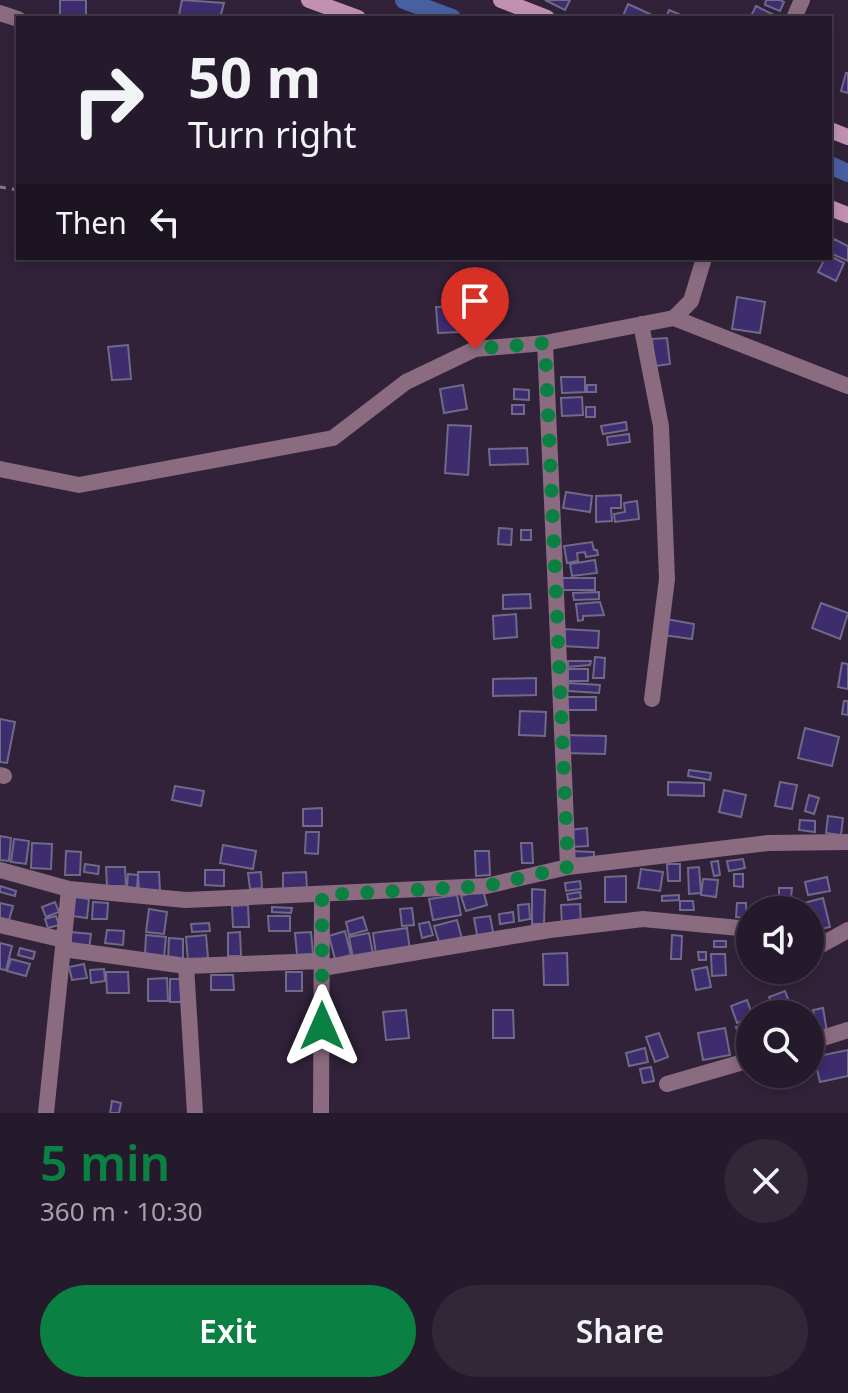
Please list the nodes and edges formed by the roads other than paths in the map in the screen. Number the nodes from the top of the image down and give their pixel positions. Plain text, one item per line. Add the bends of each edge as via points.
1 (309, 0) edge
2 (501, 0) edge
3 (353, 16) edge
4 (542, 16) edge
5 (703, 260) edge
6 (674, 318) junction
7 (641, 324) junction
8 (545, 343) junction
9 (848, 386) edge
10 (0, 469) edge
11 (652, 699) dead end
12 (848, 842) edge
13 (568, 867) junction
14 (0, 870) edge
15 (69, 889) junction
16 (322, 895) junction
17 (0, 925) edge
18 (736, 928) edge
19 (848, 930) edge
20 (824, 943) edge
21 (64, 944) junction
22 (322, 965) junction
23 (186, 966) junction
24 (848, 1030) edge
25 (824, 1038) edge
26 (736, 1064) edge
27 (667, 1084) dead end
28 (46, 1113) edge
29 (195, 1113) edge
30 (321, 1113) edge

1 - 3 main road
2 - 4 main road
5 - 6 street via 691,301
6 - 7 street
6 - 9 street
7 - 8 street
7 - 11 street via 661,426 667,579
8 - 10 street via 475,349 406,382 333,438 79,485
8 - 13 street
12 - 13 street via 768,843
13 - 16 street via 486,886
14 - 15 street
15 - 16 street via 186,900
15 - 21 street
16 - 22 street
17 - 21 street
18 - 22 street via 643,919
19 - 20 street
21 - 23 street
21 - 28 street
22 - 23 street
22 - 30 street
23 - 29 street
24 - 25 street
26 - 27 street

